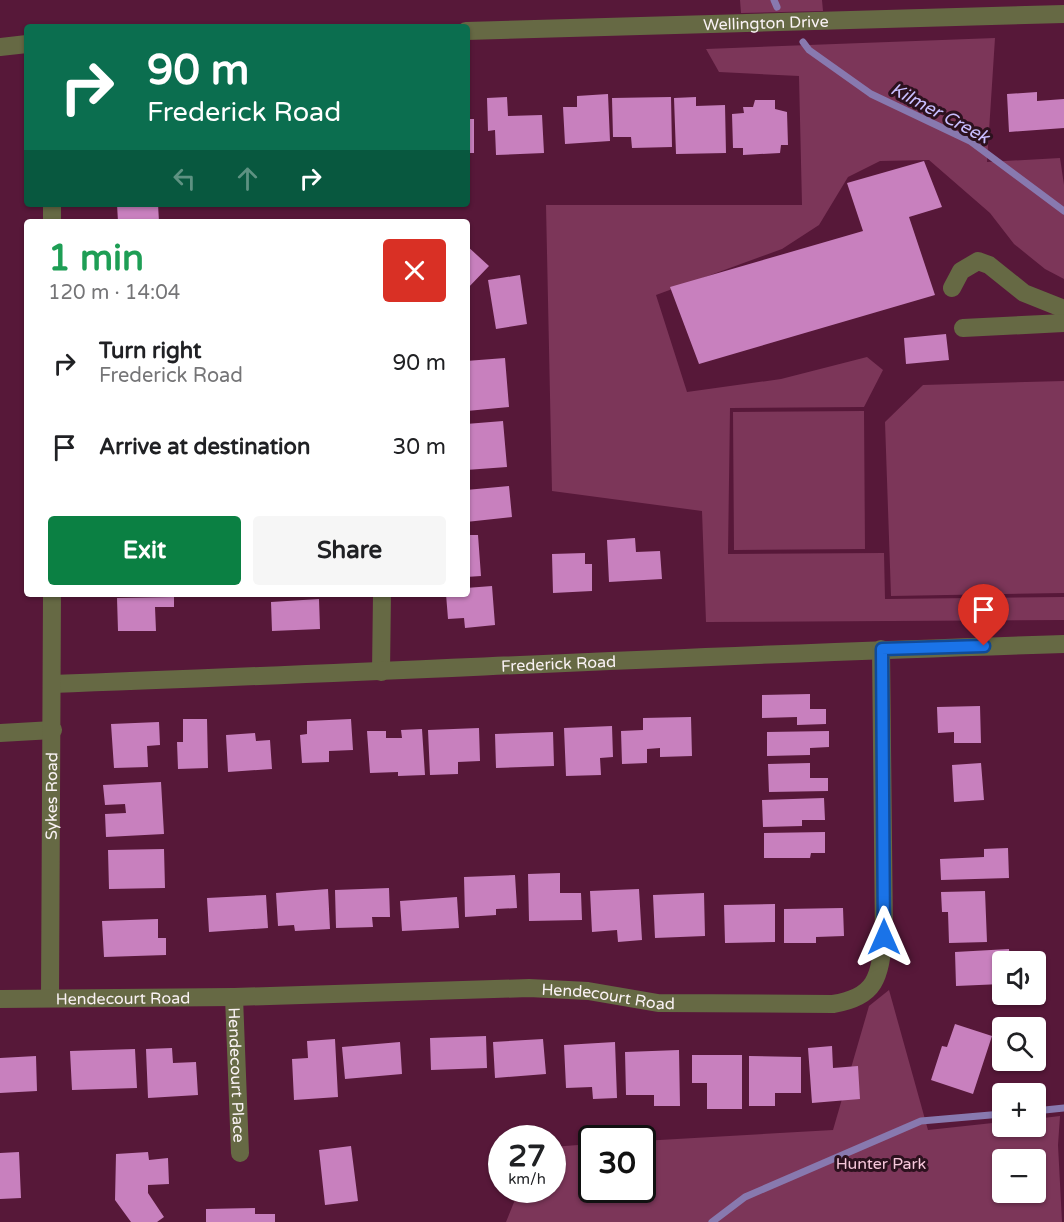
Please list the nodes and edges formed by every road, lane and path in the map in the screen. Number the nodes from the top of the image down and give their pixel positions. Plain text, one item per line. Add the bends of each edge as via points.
1 (1064, 14) edge
2 (470, 31) edge
3 (24, 44) edge
4 (0, 47) edge
5 (952, 288) dead end
6 (1064, 309) edge
7 (1064, 323) edge
8 (963, 328) dead end
9 (52, 597) edge
10 (382, 597) edge
11 (1064, 644) edge
12 (882, 649) junction
13 (381, 672) junction
14 (52, 684) junction
15 (53, 730) junction
16 (0, 733) edge
17 (50, 998) junction
18 (234, 998) junction
19 (0, 999) edge
20 (240, 1153) dead end

1 - 2 street, Wellington Drive
3 - 4 street
5 - 6 street via 961,271 978,261 1024,293
7 - 8 street
9 - 14 street, Sykes Road
10 - 13 street
11 - 12 street, Frederick Road
12 - 13 street, Frederick Road
12 - 18 street, Hendecourt Road via 884,937 880,968 869,991 852,1001 658,1003 529,988
13 - 14 street, Frederick Road
14 - 15 street, Sykes Road
15 - 16 street
15 - 17 street, Sykes Road
17 - 18 street, Hendecourt Road
17 - 19 street, Hendecourt Road
18 - 20 street, Hendecourt Place

